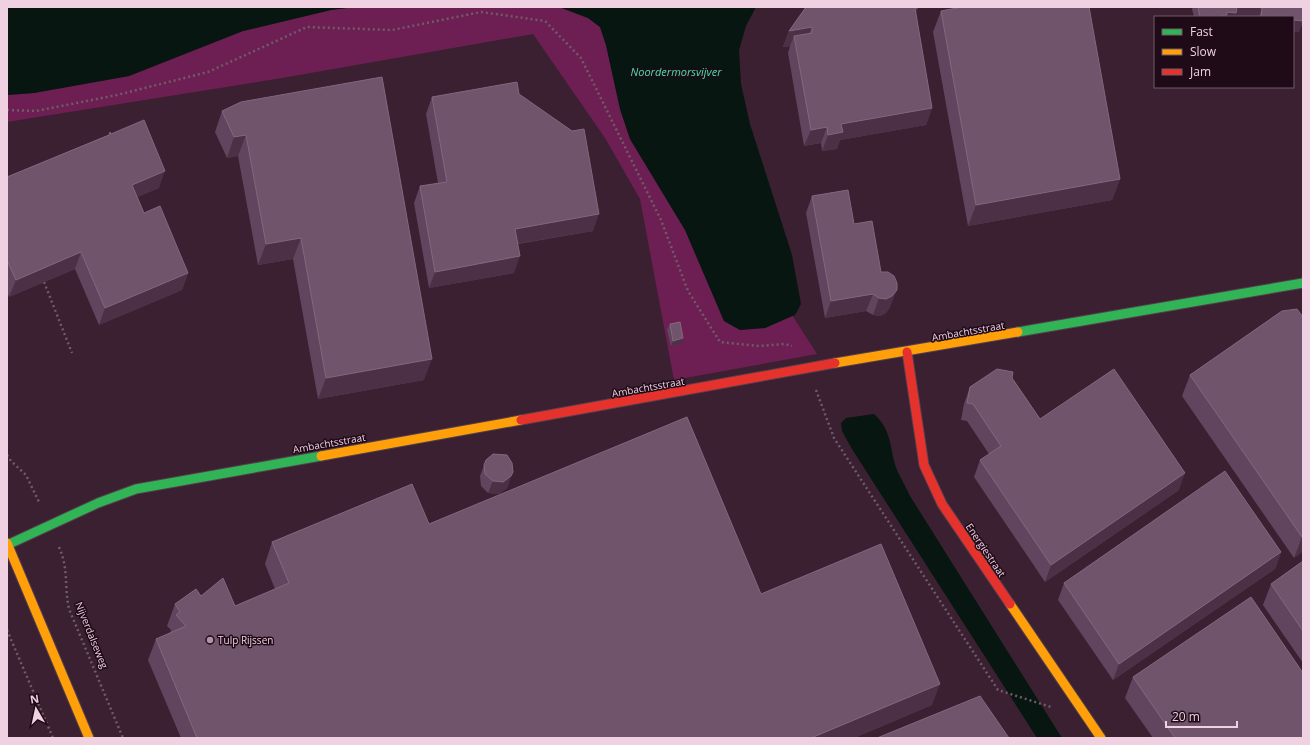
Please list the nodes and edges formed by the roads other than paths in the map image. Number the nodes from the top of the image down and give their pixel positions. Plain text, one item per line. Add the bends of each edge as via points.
1 (1303, 283) edge
2 (907, 352) junction
3 (7, 544) edge
4 (89, 738) edge
5 (1101, 738) edge

1 - 2 street, Ambachtsstraat
2 - 3 street, Ambachtsstraat via 136,489 98,503
2 - 5 street, Energiestraat via 924,465 942,504
3 - 4 street

